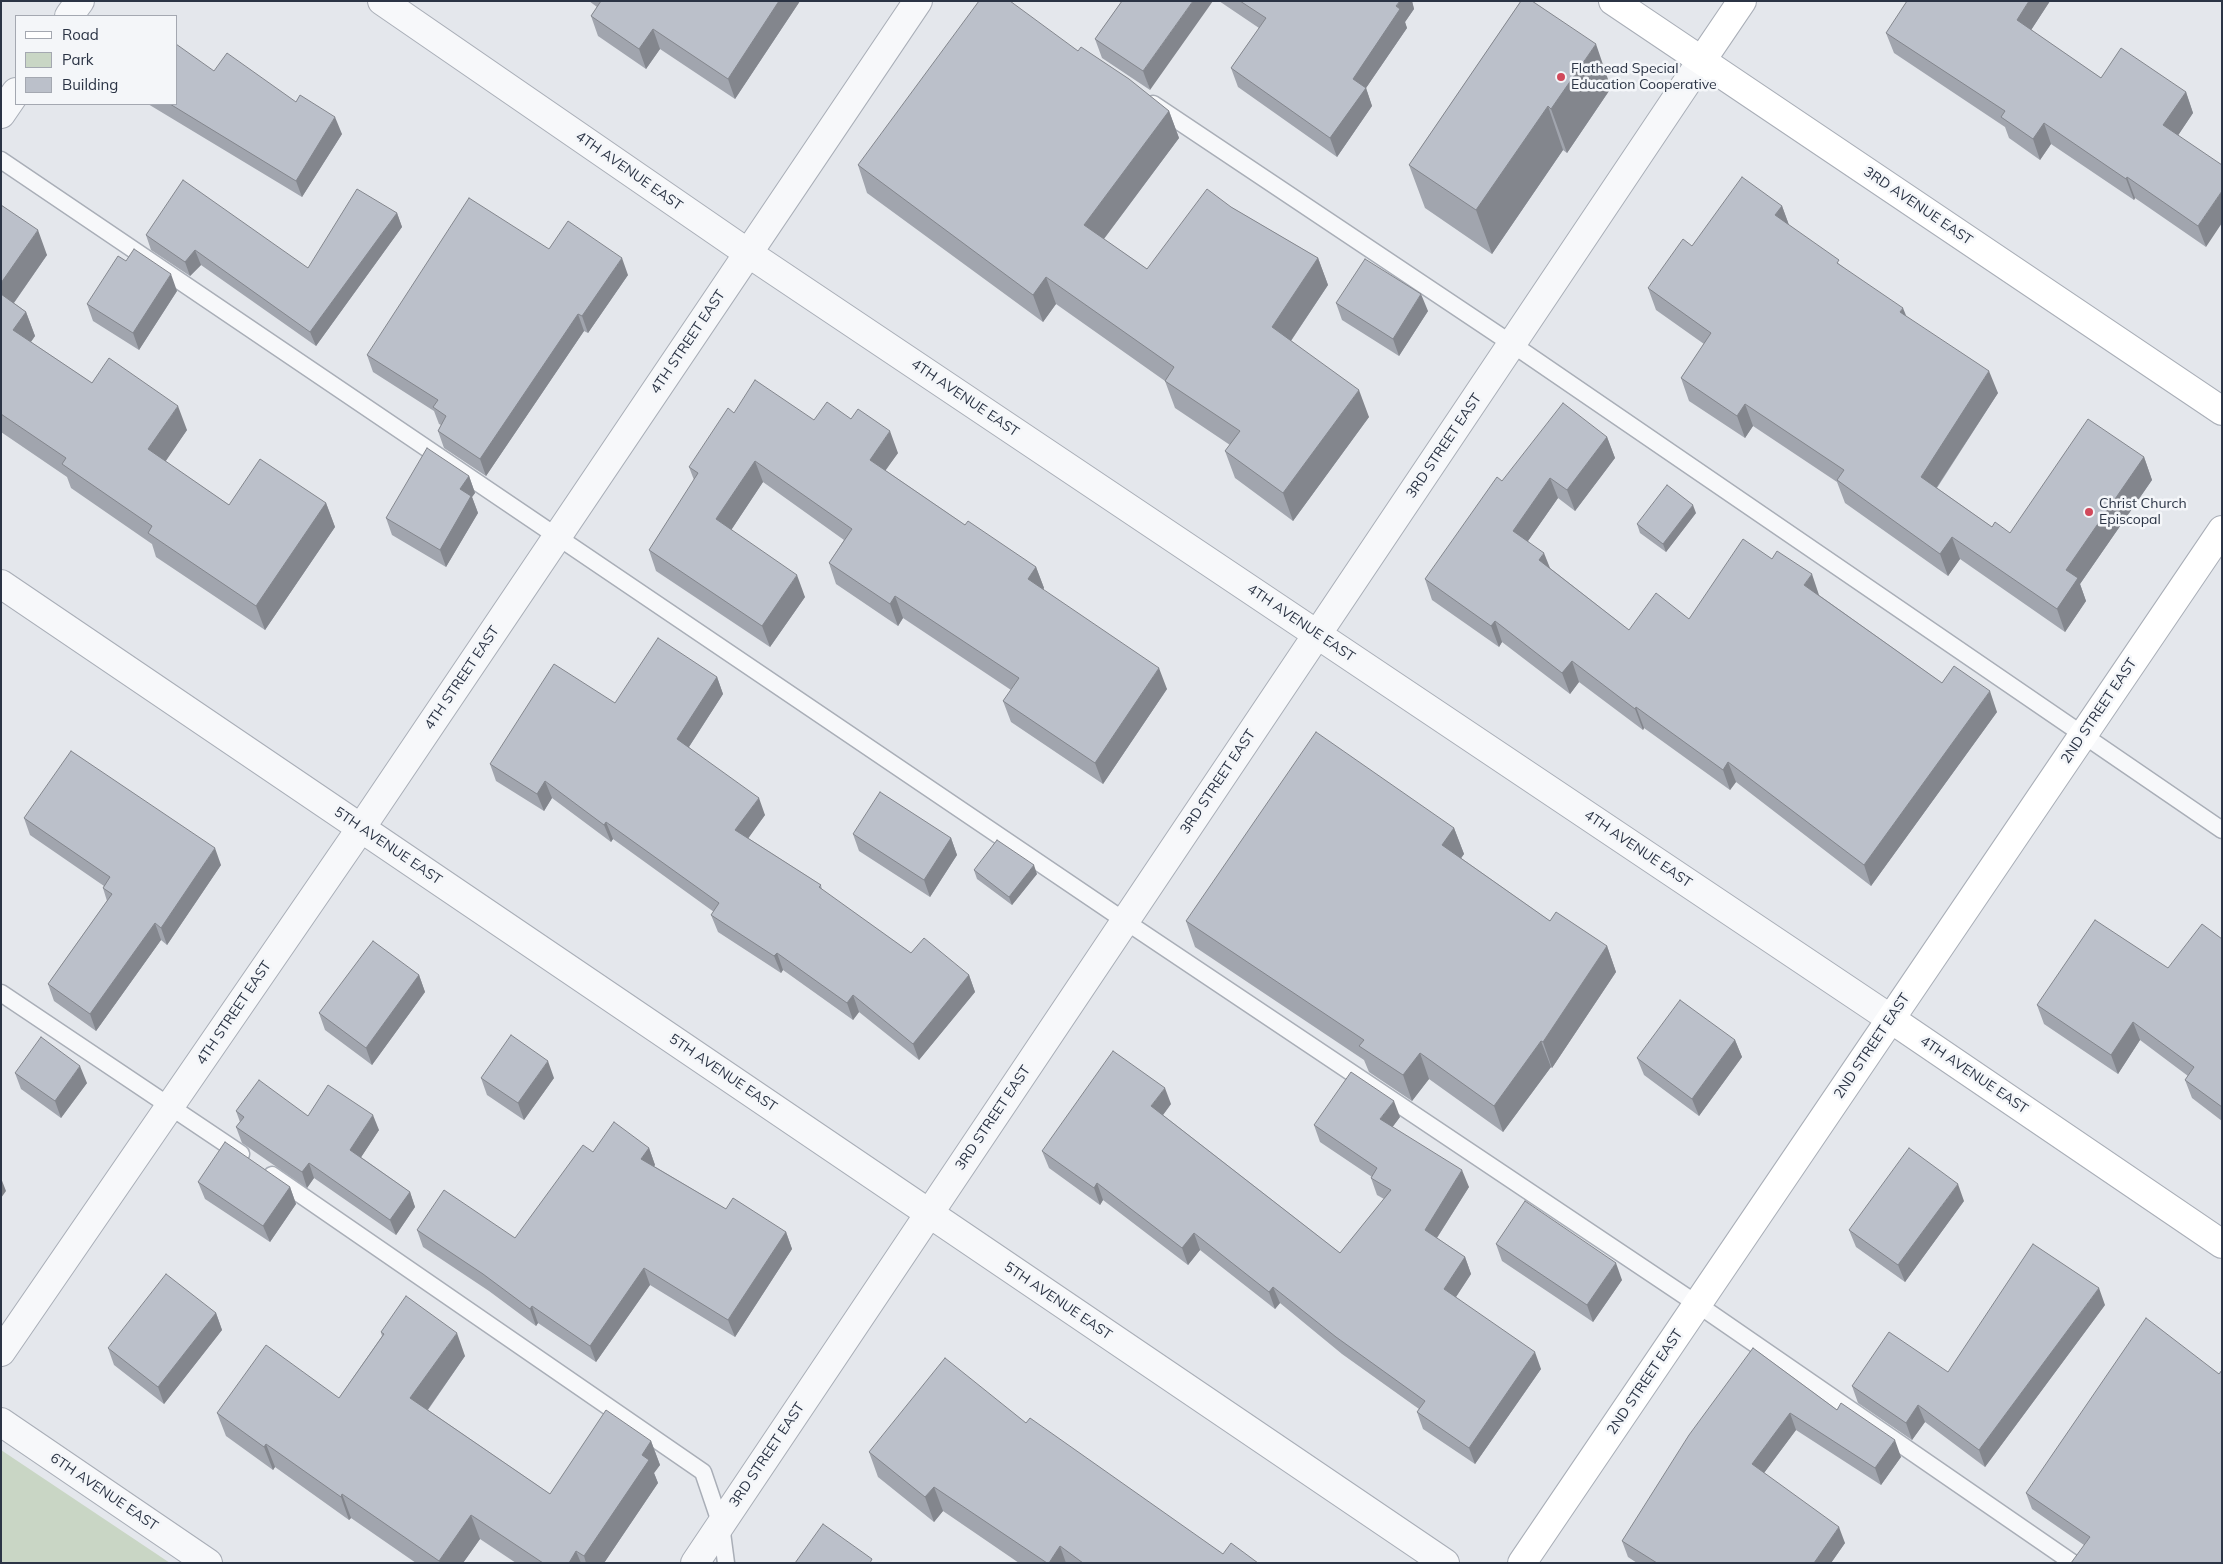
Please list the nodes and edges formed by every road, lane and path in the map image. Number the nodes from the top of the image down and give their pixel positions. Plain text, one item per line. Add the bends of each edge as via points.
1 (80, 1) edge
2 (382, 1) edge
3 (918, 1) edge
4 (1613, 1) edge
5 (1742, 1) edge
6 (70, 15) edge
7 (1702, 60) junction
8 (15, 93) edge
9 (1139, 95) edge
10 (1, 114) edge
11 (1, 160) edge
12 (748, 254) junction
13 (1512, 344) junction
14 (2222, 411) edge
15 (2222, 530) edge
16 (558, 536) junction
17 (1, 584) edge
18 (1317, 634) junction
19 (2082, 736) junction
20 (361, 828) junction
21 (2222, 830) edge
22 (1125, 921) junction
23 (1, 993) edge
24 (1891, 1018) junction
25 (171, 1106) junction
26 (929, 1213) junction
27 (2222, 1244) edge
28 (1698, 1304) junction
29 (1, 1352) edge
30 (1, 1422) edge
31 (721, 1524) junction
32 (208, 1563) edge
33 (695, 1563) edge
34 (726, 1563) edge
35 (1445, 1563) edge
36 (1522, 1563) edge
37 (2073, 1563) edge

1 - 6 street
2 - 12 street, 4TH AVENUE EAST
3 - 12 street, 4TH STREET EAST
4 - 7 street, 3RD AVENUE EAST
5 - 7 street, 3RD STREET EAST
7 - 13 street, 3RD STREET EAST
7 - 14 street, 3RD AVENUE EAST
8 - 10 street
9 - 13 lane
11 - 16 lane
12 - 16 street, 4TH STREET EAST
12 - 18 street, 4TH AVENUE EAST
13 - 18 street, 3RD STREET EAST
13 - 19 lane
15 - 19 street, 2ND STREET EAST
16 - 20 street, 4TH STREET EAST
16 - 22 lane
17 - 20 street, 5TH AVENUE EAST
18 - 22 street, 3RD STREET EAST
18 - 24 street, 4TH AVENUE EAST
19 - 21 lane
19 - 24 street, 2ND STREET EAST
20 - 25 street, 4TH STREET EAST
20 - 26 street, 5TH AVENUE EAST
22 - 26 street, 3RD STREET EAST
22 - 28 lane
23 - 25 lane
24 - 27 street, 4TH AVENUE EAST
24 - 28 street, 2ND STREET EAST
25 - 29 street, 4TH STREET EAST
25 - 31 lane via 703,1472
26 - 31 street, 3RD STREET EAST
26 - 35 street, 5TH AVENUE EAST
28 - 36 street, 2ND STREET EAST
28 - 37 lane
30 - 32 street, 6TH AVENUE EAST
31 - 33 street, 3RD STREET EAST
31 - 34 lane

